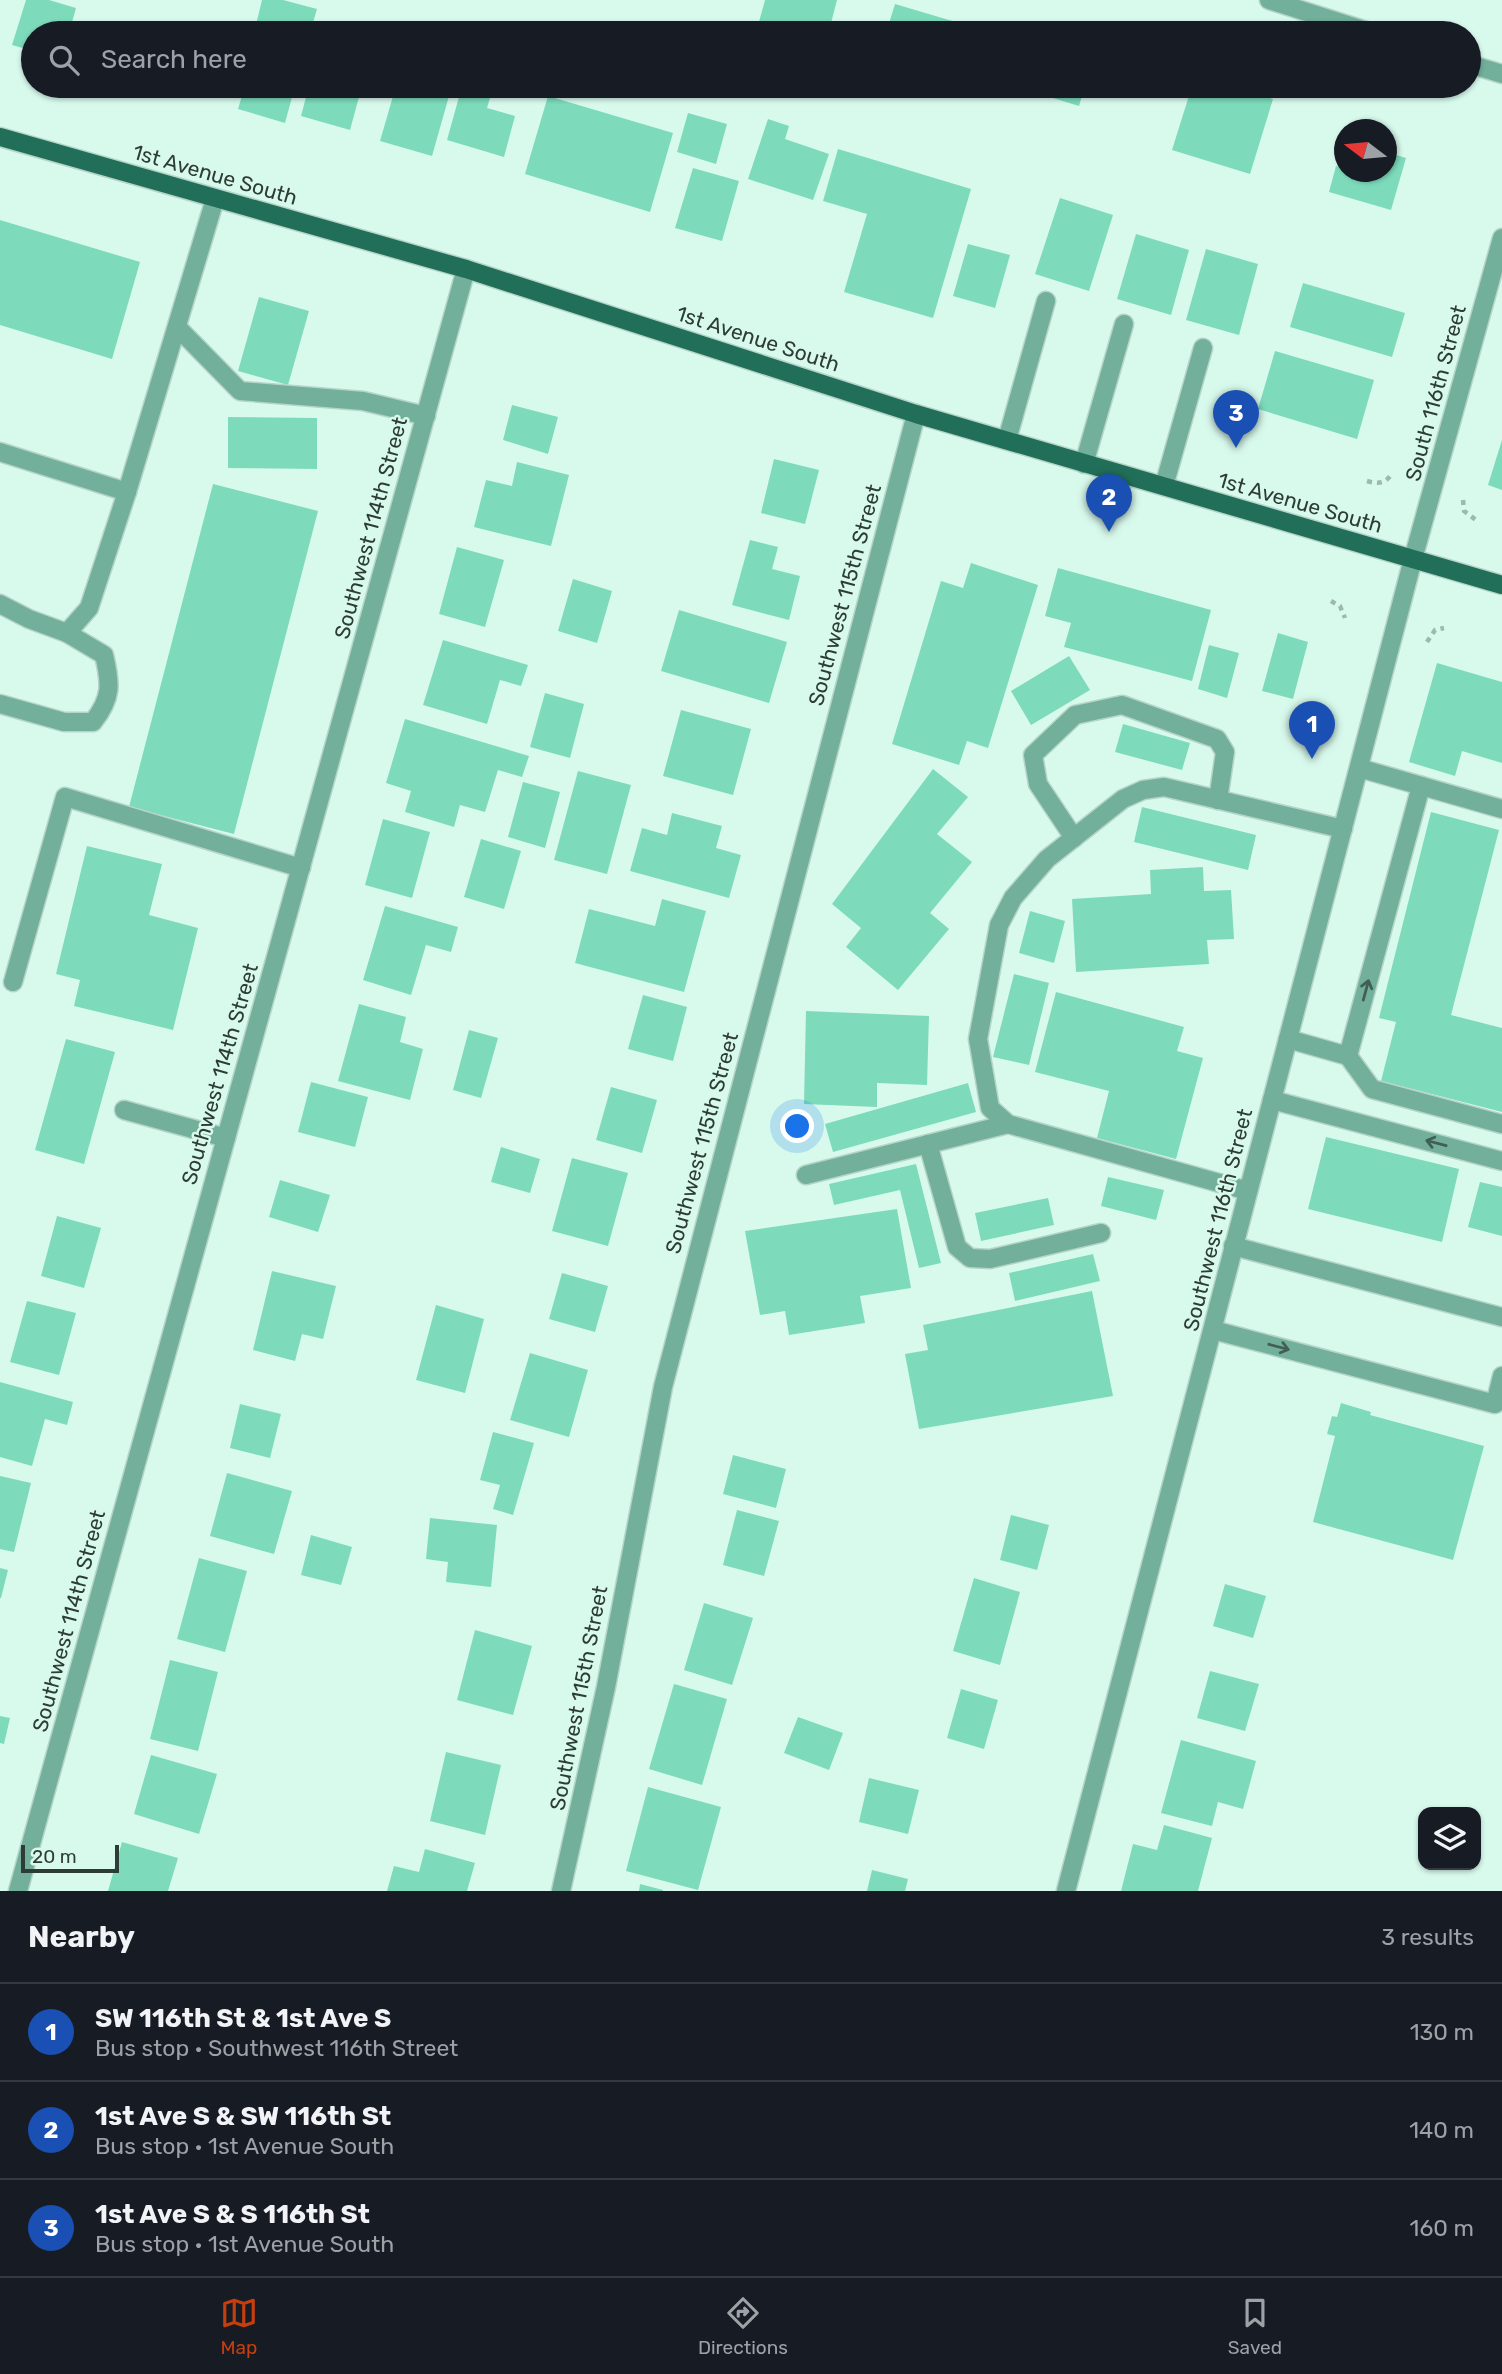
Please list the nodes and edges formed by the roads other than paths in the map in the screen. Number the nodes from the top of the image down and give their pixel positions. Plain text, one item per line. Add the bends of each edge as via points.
1 (1269, 0) edge
2 (1335, 21) edge
3 (1481, 68) edge
4 (1502, 74) edge
5 (0, 137) edge
6 (215, 199) junction
7 (1502, 238) edge
8 (466, 269) junction
9 (1046, 301) dead end
10 (1124, 324) dead end
11 (177, 327) junction
12 (1203, 348) dead end
13 (916, 414) junction
14 (426, 416) junction
15 (1007, 440) junction
16 (0, 452) edge
17 (1084, 464) junction
18 (1164, 486) junction
19 (127, 492) junction
20 (1413, 559) junction
21 (1502, 585) edge
22 (0, 604) edge
23 (67, 633) junction
24 (0, 704) edge
25 (1359, 768) junction
26 (1421, 786) junction
27 (1218, 800) junction
28 (1502, 809) edge
29 (1343, 829) junction
30 (1074, 838) junction
31 (301, 868) junction
32 (13, 982) dead end
33 (1288, 1039) junction
34 (1348, 1056) junction
35 (1272, 1100) junction
36 (124, 1110) dead end
37 (1008, 1124) junction
38 (1502, 1124) edge
39 (226, 1138) junction
40 (928, 1144) junction
41 (1502, 1160) edge
42 (806, 1175) dead end
43 (1248, 1191) junction
44 (1101, 1233) dead end
45 (1233, 1246) junction
46 (1502, 1317) edge
47 (1213, 1330) junction
48 (1502, 1376) edge
49 (18, 1891) edge
50 (561, 1891) edge
51 (1066, 1891) edge

1 - 2 street
3 - 4 street
5 - 6 main road, 1st Avenue South
6 - 8 main road, 1st Avenue South
6 - 11 street
7 - 20 street, South 116th Street
8 - 13 main road, 1st Avenue South
8 - 14 street, Southwest 114th Street
9 - 15 street
10 - 17 street
11 - 14 street via 240,391 363,401
11 - 19 street
12 - 18 street
13 - 15 main road, 1st Avenue South
13 - 50 street, Southwest 115th Street via 663,1387 606,1687
14 - 31 street, Southwest 114th Street
15 - 17 main road, 1st Avenue South
16 - 19 street
17 - 18 main road, 1st Avenue South
18 - 20 main road, 1st Avenue South
19 - 23 street via 89,608
20 - 21 main road, 1st Avenue South
20 - 25 street, Southwest 116th Street
22 - 23 street
23 - 24 street via 104,655 110,686 104,708 93,722 64,722
25 - 26 street
25 - 29 street, Southwest 116th Street
26 - 28 street
34 -> 26 street
27 - 29 street
27 - 30 street via 1164,787 1143,790 1123,799
27 - 30 street via 1226,752 1217,739 1122,705 1075,715 1033,755 1038,784
29 - 33 street, Southwest 116th Street
30 - 37 street via 1047,859 1013,898 999,925 978,1039 990,1108
31 - 32 street via 65,797
31 - 39 street, Southwest 114th Street
33 - 34 street
33 - 35 street, Southwest 116th Street
34 - 38 street via 1372,1089
41 -> 35 street
35 - 43 street, Southwest 116th Street
36 - 39 street
37 - 40 street
37 - 43 street
39 - 49 street, Southwest 114th Street
40 - 42 street
40 - 44 street via 957,1247 970,1258 990,1259
43 - 45 street, Southwest 116th Street
45 - 46 street
45 - 47 street, Southwest 116th Street
47 -> 48 street via 1495,1404
47 - 51 street, Southwest 116th Street

